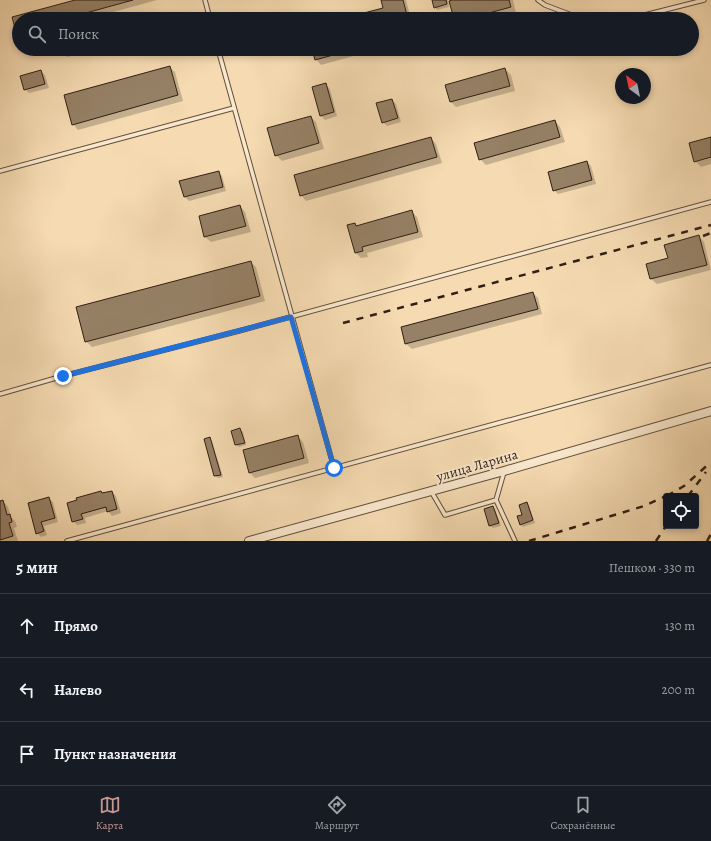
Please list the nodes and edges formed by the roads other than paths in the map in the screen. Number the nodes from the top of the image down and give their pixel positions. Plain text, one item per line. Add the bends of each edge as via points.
1 (205, 0) edge
2 (538, 0) edge
3 (704, 0) edge
4 (208, 12) edge
5 (562, 12) edge
6 (657, 12) edge
7 (220, 56) edge
8 (234, 108) junction
9 (0, 171) edge
10 (711, 202) edge
11 (291, 317) junction
12 (711, 365) edge
13 (0, 394) edge
14 (711, 411) edge
15 (334, 468) junction
16 (504, 471) junction
17 (431, 492) junction
18 (496, 500) junction
19 (67, 541) edge
20 (249, 541) edge
21 (515, 541) edge

1 - 4 lane
2 - 5 lane via 545,6
3 - 6 lane
7 - 8 lane
8 - 9 lane
8 - 11 lane
10 - 11 lane
11 - 13 lane
11 - 15 lane
12 - 15 lane
14 - 16 street, улица Ларина
15 - 19 lane
16 - 17 street, улица Ларина
16 - 18 lane
17 - 18 lane via 445,514
17 - 20 street, улица Ларина
18 - 21 lane

